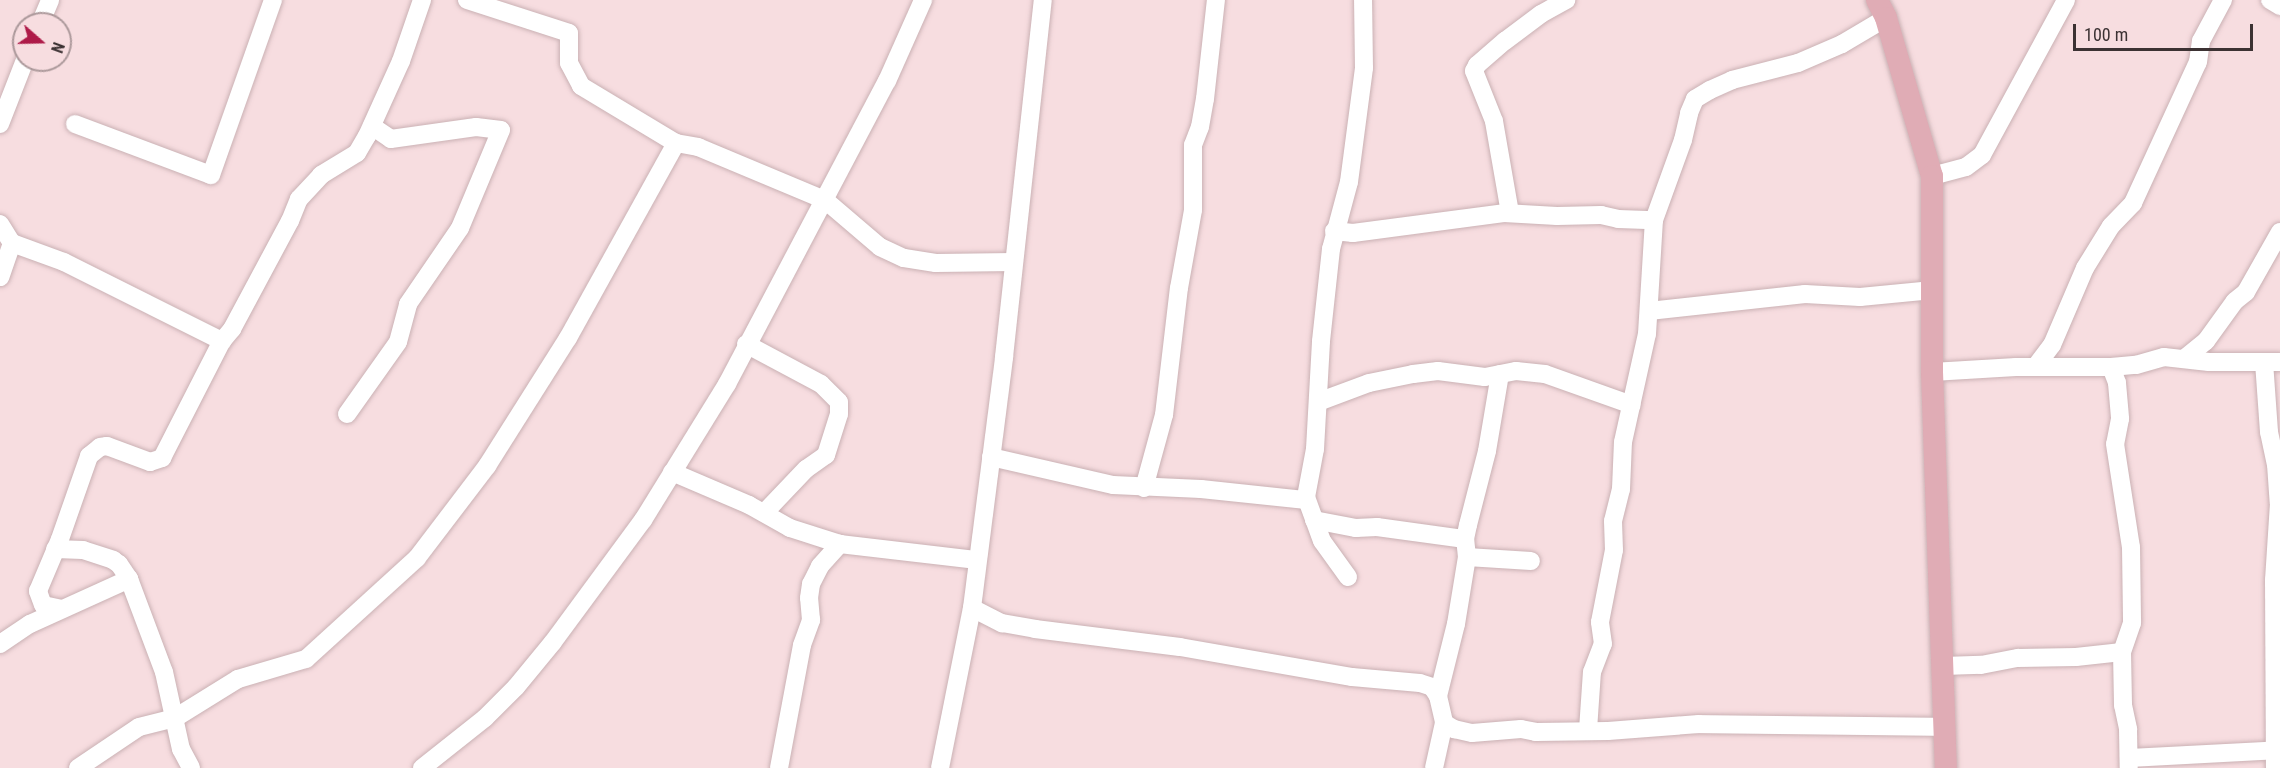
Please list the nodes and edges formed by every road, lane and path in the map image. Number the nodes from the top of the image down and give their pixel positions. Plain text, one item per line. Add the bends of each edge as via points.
1 (273, 0) edge
2 (422, 0) edge
3 (466, 0) edge
4 (923, 0) edge
5 (1043, 0) edge
6 (1216, 0) edge
7 (1363, 0) edge
8 (1566, 0) edge
9 (2066, 0) edge
10 (2223, 0) edge
11 (2270, 0) edge
12 (2280, 6) edge
13 (1881, 9) edge
14 (21, 72) edge
15 (0, 124) edge
16 (75, 124) dead end
17 (372, 126) junction
18 (675, 143) junction
19 (1932, 176) junction
20 (825, 200) junction
21 (1510, 213) junction
22 (1654, 220) junction
23 (0, 224) edge
24 (1334, 231) junction
25 (2280, 232) edge
26 (12, 243) junction
27 (1014, 262) junction
28 (0, 277) edge
29 (1932, 290) junction
30 (1648, 310) junction
31 (222, 341) junction
32 (746, 344) junction
33 (2185, 358) junction
34 (2272, 362) edge
35 (2036, 366) junction
36 (2110, 367) junction
37 (1932, 372) junction
38 (1500, 374) junction
39 (1318, 402) junction
40 (1632, 405) junction
41 (347, 414) dead end
42 (991, 457) junction
43 (672, 472) junction
44 (1144, 488) junction
45 (1306, 500) junction
46 (2280, 503) edge
47 (765, 512) junction
48 (1314, 520) junction
49 (840, 543) junction
50 (1466, 548) junction
51 (55, 549) junction
52 (977, 560) junction
53 (1531, 561) dead end
54 (1348, 577) dead end
55 (129, 579) junction
56 (972, 608) junction
57 (62, 609) junction
58 (0, 644) edge
59 (2122, 652) junction
60 (1943, 666) junction
61 (1438, 696) junction
62 (175, 718) junction
63 (1444, 723) junction
64 (1945, 727) junction
65 (1588, 730) junction
66 (2276, 756) edge
67 (2129, 763) edge
68 (78, 768) edge
69 (190, 768) edge
70 (423, 768) edge
71 (779, 768) edge
72 (940, 768) edge
73 (1434, 768) edge
74 (1946, 768) edge

1 - 16 street via 211,175
2 - 17 street
3 - 18 street via 569,33 569,63 582,86
4 - 20 street via 887,81
5 - 27 street
6 - 44 street via 1205,99 1193,145 1193,210 1164,415
7 - 24 street via 1362,79 1349,182
8 - 21 street via 1505,41 1474,71 1494,121
9 - 19 street via 1982,155 1966,167
10 - 35 street via 2201,40 2198,62 2133,202 2111,226 2085,268 2052,345
11 - 12 street
13 - 19 main road
13 - 22 street via 1842,44 1764,74 1732,80 1695,99
14 - 15 street
17 - 31 street via 357,153 321,175 299,199 257,284
17 - 41 street via 391,139 476,127 501,130 460,228 408,304 398,342
18 - 20 street via 698,147
18 - 62 street via 568,338 487,465 417,558 306,659 238,679
19 - 29 main road
20 - 27 street via 880,247 904,258 936,263
20 - 32 street
21 - 22 street
21 - 24 street via 1353,233
22 - 30 street
23 - 26 street
24 - 39 street
25 - 33 street via 2246,292 2206,340
26 - 28 street
26 - 31 street via 64,262
27 - 42 street
29 - 30 street via 1860,297 1782,296
29 - 37 main road
30 - 40 street
31 - 51 street via 162,458 150,462 107,446 89,456
32 - 43 street via 727,384
32 - 47 street via 821,384 838,402 839,414 826,455
33 - 34 street
33 - 36 street via 2164,357
34 - 46 street via 2269,432
35 - 36 street
35 - 37 street
36 - 59 street via 2117,383 2120,419 2115,444 2131,547 2132,623
37 - 60 main road
38 - 39 street via 1413,374 1369,383
38 - 40 street via 1545,374
38 - 50 street
39 - 45 street
40 - 65 street via 1623,442 1622,489 1613,521 1614,550 1600,621 1604,644 1592,672
42 - 44 street via 1068,476
42 - 52 street
43 - 47 street
43 - 70 street via 643,520 516,687 485,718
44 - 45 street via 1201,489
45 - 48 street
46 - 66 street via 2274,580
47 - 49 street via 790,528
48 - 50 street via 1356,528 1377,527
48 - 54 street via 1322,542
49 - 52 street
49 - 71 street via 820,566 811,584 811,620 802,645
50 - 53 street
50 - 61 street via 1456,624
51 - 55 street via 83,550 113,560
51 - 57 street via 38,591 43,605
52 - 56 street
55 - 57 street
55 - 62 street via 164,672
56 - 61 street via 1002,623 1035,629 1180,647 1352,677 1420,683 1432,687
56 - 72 street
57 - 58 street
59 - 60 street
59 - 67 street
60 - 64 main road
61 - 63 street
62 - 68 street via 139,727
62 - 69 street via 181,749
63 - 65 street via 1472,733
63 - 73 street
64 - 65 street via 1798,727 1780,723
64 - 74 main road
66 - 67 street

